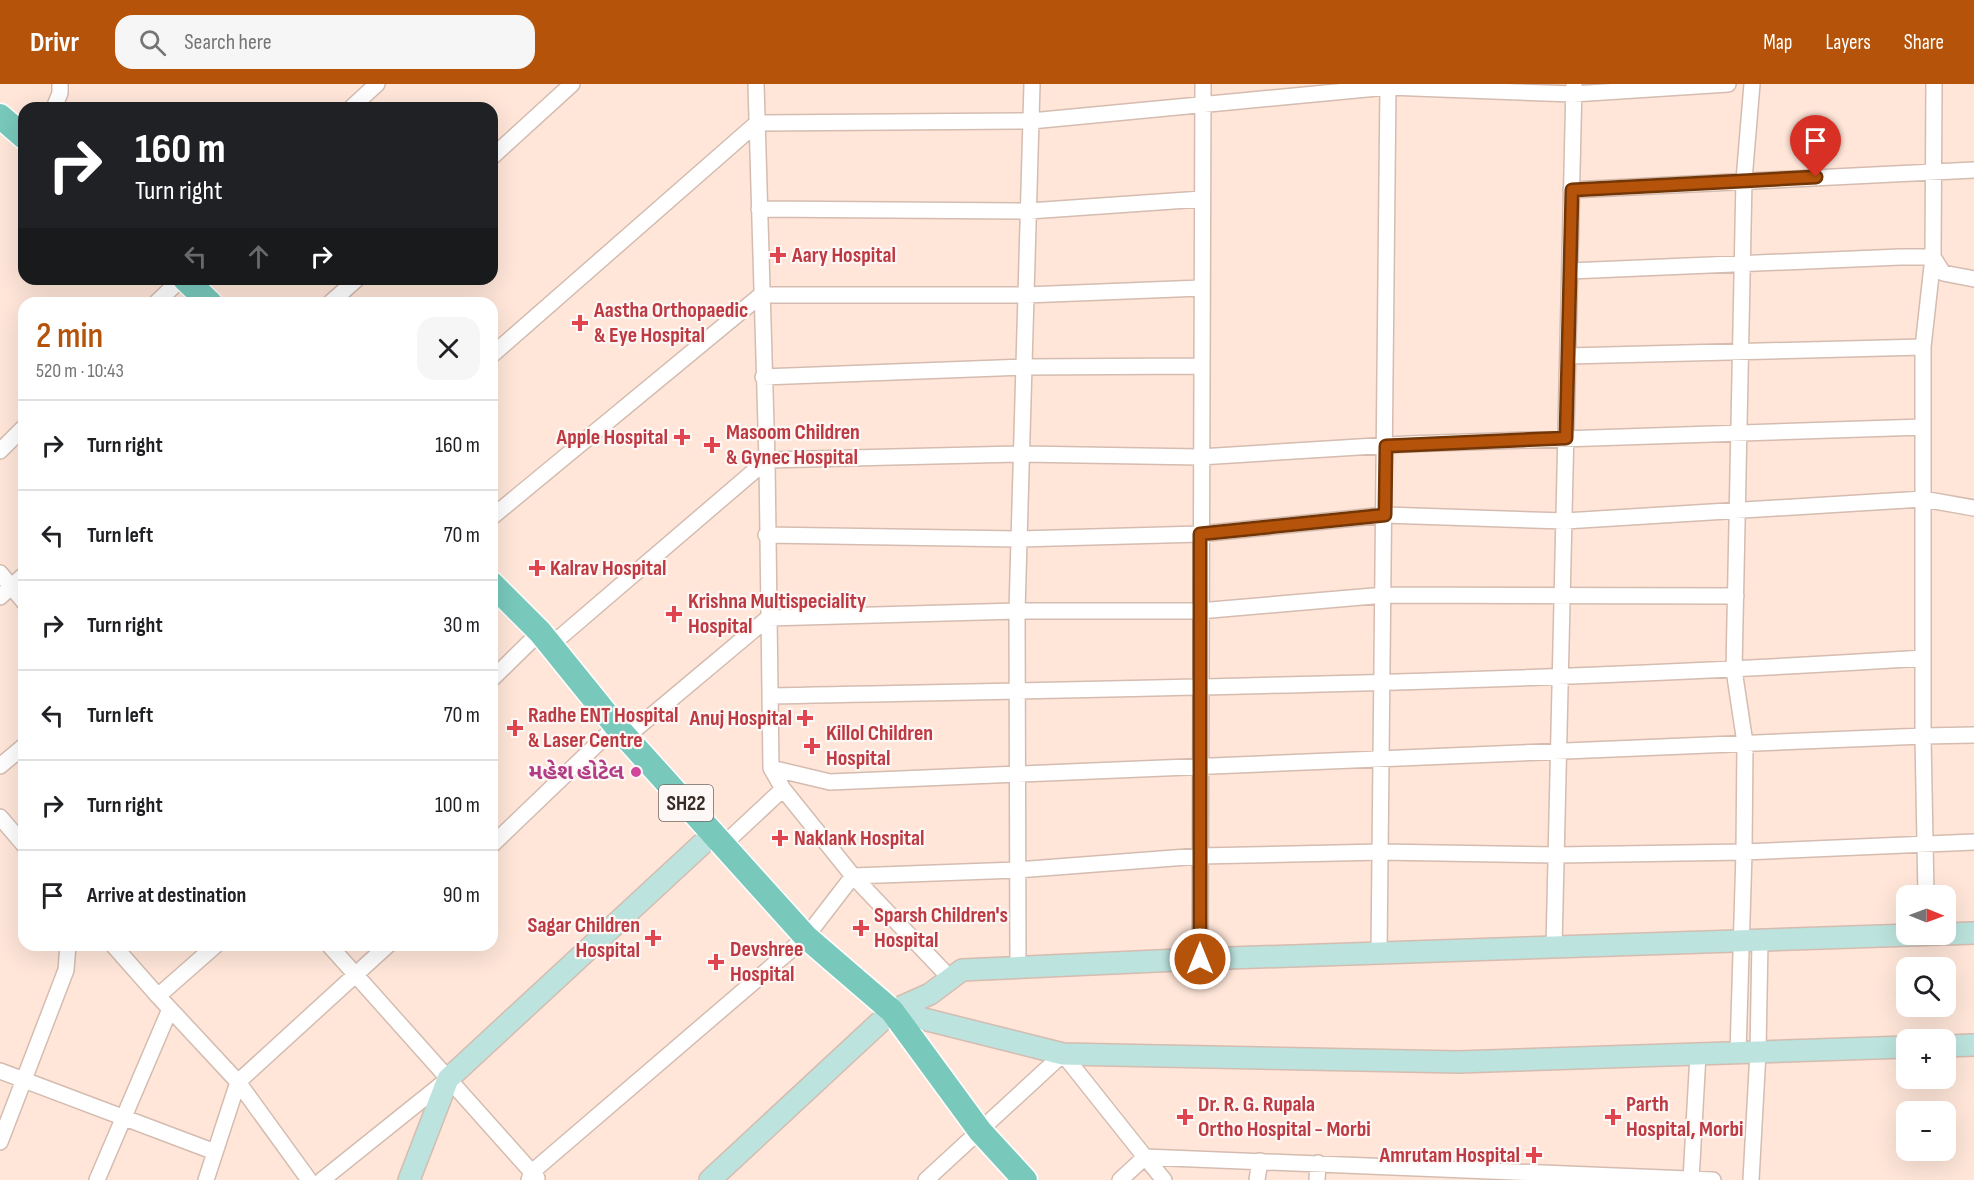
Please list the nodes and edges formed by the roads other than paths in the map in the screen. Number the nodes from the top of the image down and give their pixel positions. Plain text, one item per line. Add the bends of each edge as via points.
1 (60, 84) edge
2 (377, 84) edge
3 (572, 84) edge
4 (756, 84) edge
5 (1032, 84) edge
6 (1203, 84) edge
7 (1728, 84) edge
8 (1752, 84) edge
9 (1934, 84) edge
10 (1388, 85) edge
11 (1574, 89) edge
12 (56, 102) edge
13 (358, 102) edge
14 (1203, 103) junction
15 (0, 116) edge
16 (1031, 121) junction
17 (757, 123) junction
18 (18, 132) edge
19 (498, 152) edge
20 (1974, 170) edge
21 (1935, 171) junction
22 (1744, 180) junction
23 (1572, 190) junction
24 (1202, 198) junction
25 (759, 209) junction
26 (1029, 211) junction
27 (1933, 257) junction
28 (1742, 266) junction
29 (1570, 271) junction
30 (1974, 279) edge
31 (176, 285) edge
32 (190, 285) edge
33 (350, 285) edge
34 (1201, 288) junction
35 (761, 295) junction
36 (1026, 296) junction
37 (163, 297) edge
38 (203, 297) edge
39 (337, 297) edge
40 (1923, 347) junction
41 (498, 350) edge
42 (1740, 351) junction
43 (1568, 356) junction
44 (1201, 366) junction
45 (1024, 368) junction
46 (763, 377) junction
47 (1923, 427) junction
48 (18, 432) edge
49 (1739, 432) junction
50 (1566, 438) junction
51 (1386, 446) junction
52 (0, 451) edge
53 (1022, 454) junction
54 (1200, 457) junction
55 (767, 460) junction
56 (1923, 500) junction
57 (1974, 508) edge
58 (498, 512) edge
59 (1737, 512) junction
60 (1385, 515) junction
61 (1565, 521) junction
62 (1200, 534) junction
63 (766, 535) junction
64 (1019, 539) junction
65 (0, 573) edge
66 (18, 581) edge
67 (498, 590) edge
68 (6, 592) edge
69 (1385, 595) junction
70 (1563, 596) junction
71 (1736, 596) junction
72 (1017, 611) junction
73 (1199, 611) junction
74 (768, 618) junction
75 (545, 638) junction
76 (1923, 658) junction
77 (1734, 670) junction
78 (498, 674) edge
79 (1562, 675) junction
80 (1384, 682) junction
81 (1199, 687) junction
82 (1017, 691) junction
83 (770, 696) junction
84 (621, 731) junction
85 (1974, 735) edge
86 (1923, 736) junction
87 (1744, 743) junction
88 (18, 751) edge
89 (1560, 751) junction
90 (1383, 758) junction
91 (0, 766) edge
92 (1199, 766) junction
93 (771, 768) junction
94 (1017, 774) junction
95 (783, 789) junction
96 (0, 817) edge
97 (18, 838) edge
98 (719, 839) junction
99 (498, 840) edge
100 (1974, 842) edge
101 (1925, 843) junction
102 (1381, 852) junction
103 (1744, 852) junction
104 (1557, 855) junction
105 (1200, 856) junction
106 (1017, 870) junction
107 (853, 876) junction
108 (1926, 885) edge
109 (1974, 933) edge
110 (1956, 934) edge
111 (1896, 936) edge
112 (806, 937) junction
113 (1750, 941) junction
114 (1554, 947) junction
115 (68, 951) edge
116 (118, 951) edge
117 (209, 951) edge
118 (334, 951) edge
119 (382, 951) edge
120 (1379, 953) junction
121 (1200, 959) junction
122 (1018, 969) junction
123 (356, 976) junction
124 (950, 978) junction
125 (158, 996) junction
126 (170, 1009) junction
127 (892, 1011) junction
128 (1974, 1045) edge
129 (1956, 1046) edge
130 (1896, 1047) edge
131 (1748, 1052) junction
132 (1064, 1054) junction
133 (1698, 1054) junction
134 (0, 1071) edge
135 (448, 1079) junction
136 (24, 1080) junction
137 (238, 1082) junction
138 (122, 1119) junction
139 (980, 1131) junction
140 (0, 1142) edge
141 (215, 1152) junction
142 (1144, 1157) junction
143 (1260, 1161) junction
144 (1318, 1162) junction
145 (1383, 1173) edge
146 (1450, 1174) edge
147 (1510, 1175) edge
148 (533, 1177) edge
149 (1573, 1177) edge
150 (97, 1180) edge
151 (206, 1180) edge
152 (309, 1180) edge
153 (322, 1180) edge
154 (409, 1180) edge
155 (710, 1180) edge
156 (926, 1180) edge
157 (1024, 1180) edge
158 (1120, 1180) edge
159 (1164, 1180) edge
160 (1257, 1180) edge
161 (1317, 1180) edge
162 (1691, 1180) edge
163 (1713, 1180) edge
164 (1751, 1180) edge

1 - 12 street
2 - 13 street
3 - 19 street
4 - 17 street
5 - 16 street
6 - 14 street
7 - 11 street
8 - 22 street
9 - 21 street
10 - 11 street
10 - 14 street
10 - 51 street
11 - 23 street
14 - 16 street
14 - 24 street
15 - 18 main road
16 - 17 street
16 - 26 street
17 - 25 street
17 - 41 street
20 - 21 street
21 - 22 street
21 - 27 street
22 - 23 street
22 - 28 street
23 - 29 street
24 - 26 street
24 - 34 street
25 - 26 street
25 - 35 street
26 - 36 street
27 - 28 street
27 - 30 street via 1943,273
27 - 40 street
28 - 29 street
28 - 42 street
29 - 43 street
31 - 37 street
32 - 38 main road
33 - 39 street
34 - 36 street
34 - 44 street
35 - 36 street
35 - 46 street
35 - 58 street
36 - 45 street
40 - 42 street
40 - 47 street
42 - 43 street
42 - 49 street
43 - 50 street
44 - 45 street
44 - 54 street
45 - 46 street
45 - 53 street
46 - 55 street
47 - 49 street
47 - 56 street
48 - 52 street
49 - 50 street
49 - 59 street
50 - 51 street
50 - 61 street
51 - 54 street
51 - 60 street
53 - 54 street
53 - 55 street
53 - 64 street
54 - 62 street
55 - 63 street
55 - 75 street
56 - 57 street
56 - 59 street
56 - 76 street
59 - 61 street
59 - 71 street
60 - 61 street
60 - 62 street
60 - 69 street
61 - 70 street
62 - 64 street
62 - 73 street
63 - 64 street
63 - 74 street
64 - 72 street
65 - 68 street
66 - 68 street
67 - 75 main road, SH22
69 - 70 street
69 - 73 street
69 - 80 street
70 - 71 street
70 - 79 street
71 - 77 street
72 - 73 street
72 - 74 street
72 - 82 street
73 - 81 street
74 - 83 street
74 - 84 street
75 - 78 street
75 - 84 main road, SH22
76 - 77 street
76 - 86 street
77 - 79 street
77 - 87 street
79 - 80 street
79 - 89 street
80 - 81 street
80 - 90 street
81 - 82 street
81 - 92 street
82 - 83 street
82 - 94 street
83 - 93 street
84 - 98 main road, SH22
84 - 99 street
85 - 86 street
86 - 87 street
86 - 101 street
87 - 89 street
87 - 103 street
88 - 91 street
89 - 90 street
89 - 104 street
90 - 92 street
90 - 102 street
92 - 94 street
92 - 105 street
93 - 94 street via 831,782
93 - 95 street
94 - 106 street
95 - 98 street
95 - 107 street
96 - 97 street
98 - 112 main road, SH22
98 - 135 street
100 - 101 street
101 - 103 street
101 - 108 street
102 - 104 street
102 - 105 street
102 - 120 street
103 - 104 street
103 - 113 street
104 - 114 street
105 - 106 street
105 - 121 street
106 - 107 street
106 - 122 street
107 - 112 street
107 - 124 street
109 - 110 street
111 - 113 street
112 - 127 main road, SH22
112 - 148 street
113 - 114 street
113 - 131 street
114 - 120 street
115 - 136 street via 66,970
116 - 125 street
117 - 125 street
118 - 123 street
119 - 123 street
120 - 121 street
121 - 122 street
122 - 124 street via 962,970
123 - 135 street
123 - 137 street
124 - 127 street via 930,994
125 - 126 street
126 - 137 street
126 - 138 street
127 - 132 street
127 - 139 main road, SH22
127 - 155 street
128 - 129 street
130 - 131 street
131 - 133 street
131 - 164 street
132 - 133 street via 1458,1062
132 - 139 street
132 - 142 street
133 - 162 street
134 - 136 street
135 - 148 street
135 - 153 street
135 - 154 street
136 - 138 street
136 - 140 street
137 - 141 street
137 - 152 street
138 - 141 street
138 - 150 street
139 - 156 street
139 - 157 main road, SH22
141 - 151 street
142 - 143 street
142 - 158 street
142 - 159 street
143 - 144 street
143 - 160 street
144 - 145 street
144 - 161 street
145 - 146 street
146 - 147 street
147 - 149 street
149 - 162 street
162 - 163 street

